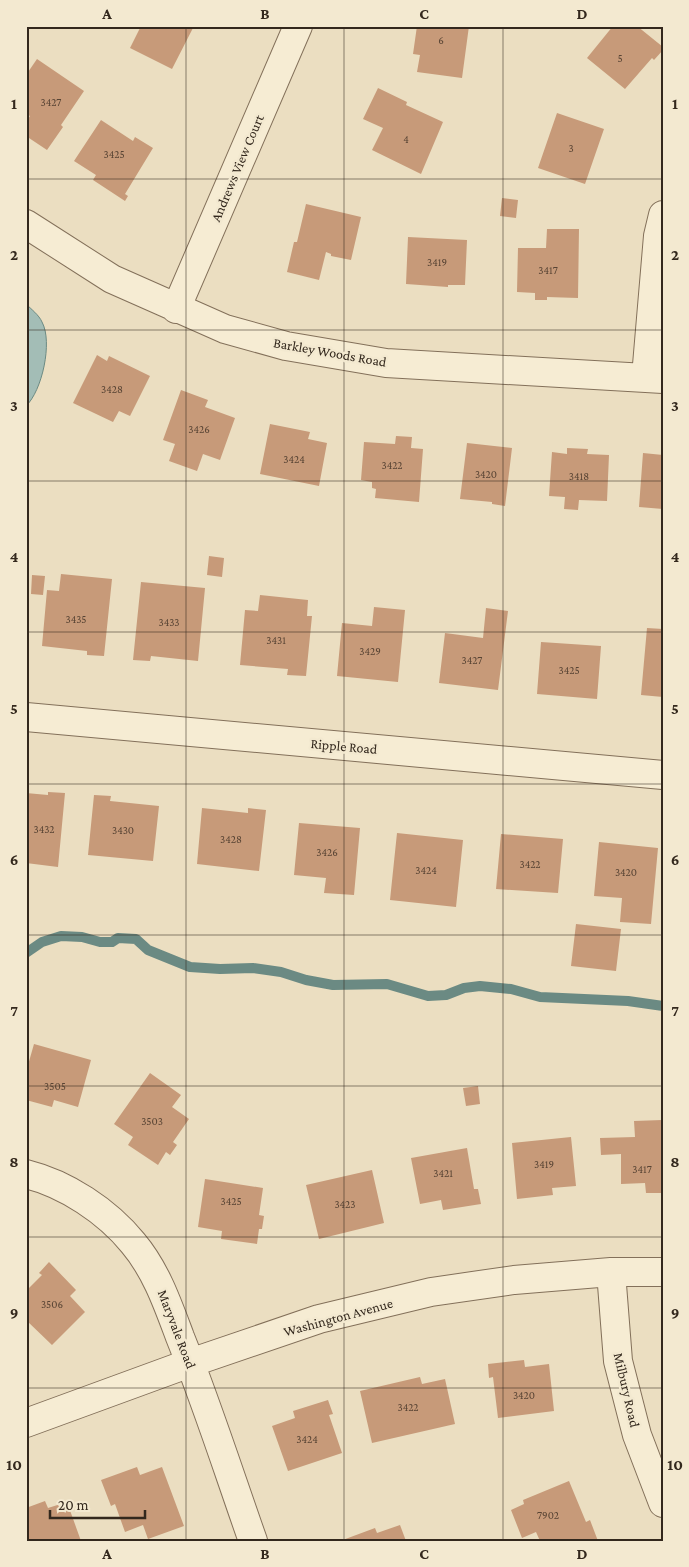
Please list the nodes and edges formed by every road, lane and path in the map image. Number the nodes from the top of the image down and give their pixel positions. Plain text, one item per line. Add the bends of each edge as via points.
1 (298, 26) edge
2 (663, 214) edge
3 (26, 224) edge
4 (176, 309) junction
5 (654, 378) edge
6 (26, 717) edge
7 (663, 775) edge
8 (26, 1174) edge
9 (611, 1272) junction
10 (663, 1272) edge
11 (190, 1363) junction
12 (26, 1423) edge
13 (663, 1504) edge
14 (253, 1541) edge

1 - 4 street, Andrews View Court
2 - 5 street via 658,236
3 - 4 street, Barkley Woods Road via 112,279
4 - 5 street, Barkley Woods Road via 225,329 286,346 386,363
6 - 7 street, Ripple Road
8 - 11 street, Maryvale Road via 80,1198 102,1212 134,1243 159,1283
9 - 10 street, Washington Avenue
9 - 11 street, Washington Avenue via 514,1280 431,1292 319,1319
9 - 13 street, Milbury Road via 618,1361 637,1435
11 - 12 street, Washington Avenue
11 - 14 street, Maryvale Road

